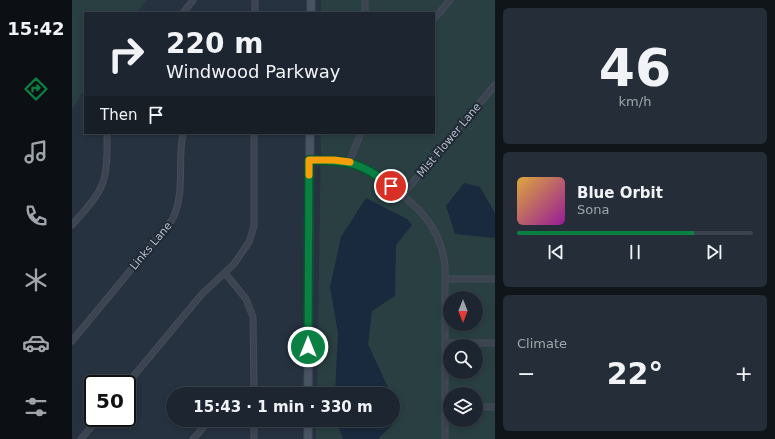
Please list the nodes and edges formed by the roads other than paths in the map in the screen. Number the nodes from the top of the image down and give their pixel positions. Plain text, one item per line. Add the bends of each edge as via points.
1 (193, 0) edge
2 (255, 0) edge
3 (311, 0) edge
4 (365, 0) edge
5 (450, 0) edge
6 (184, 12) edge
7 (255, 12) edge
8 (311, 12) edge
9 (365, 12) edge
10 (435, 18) edge
11 (495, 85) edge
12 (107, 134) edge
13 (182, 134) edge
14 (254, 134) edge
15 (310, 134) edge
16 (361, 134) edge
17 (309, 160) junction
18 (349, 162) junction
19 (402, 195) junction
20 (72, 225) edge
21 (225, 273) junction
22 (445, 279) junction
23 (495, 279) edge
24 (445, 339) edge
25 (72, 340) edge
26 (483, 343) edge
27 (495, 343) edge
28 (134, 375) edge
29 (254, 387) edge
30 (308, 387) edge
31 (483, 407) edge
32 (495, 407) edge
33 (91, 427) edge
34 (204, 427) edge
35 (254, 427) edge
36 (308, 427) edge
37 (446, 427) edge
38 (81, 439) edge
39 (193, 439) edge
40 (254, 439) edge
41 (308, 439) edge
42 (445, 439) edge

1 - 6 street
2 - 7 street
3 - 8 main road
4 - 9 street
5 - 10 street
11 - 19 street, Mist Flower Lane
12 - 20 street via 103,183 93,200
13 - 25 street, Links Lane via 180,197 176,214
14 - 21 street via 254,226 245,250
15 - 17 main road
16 - 18 street
17 - 18 street
17 - 30 main road
18 - 19 street via 368,169
19 - 22 street via 421,212 436,232 444,256
21 - 28 street via 202,294
21 - 29 street via 246,299 253,318
22 - 23 street
22 - 24 street
26 - 27 street
31 - 32 street
33 - 38 street
34 - 39 street
35 - 40 street
36 - 41 main road
37 - 42 street

